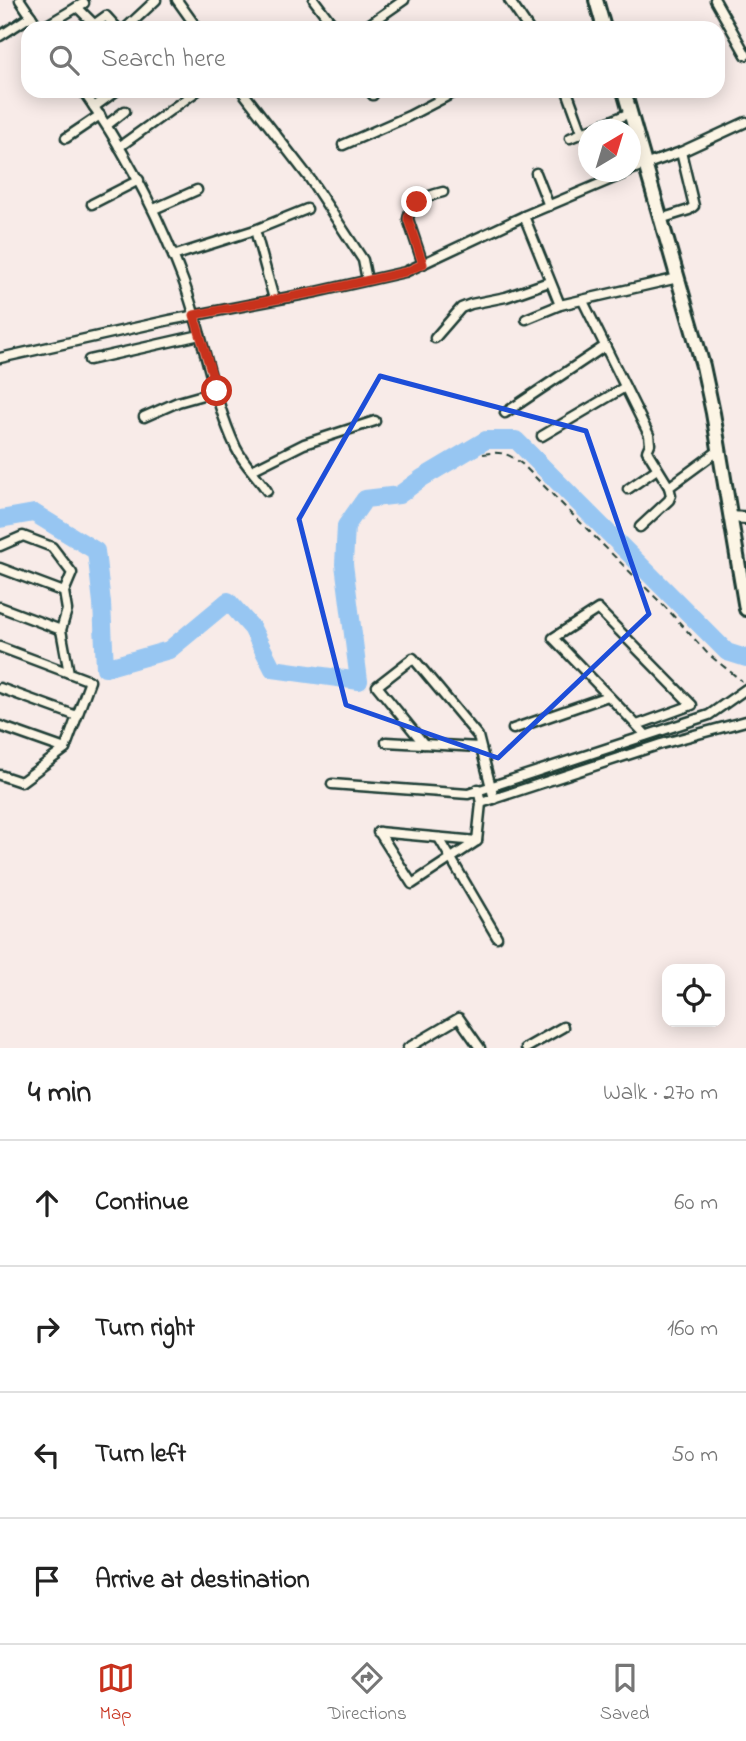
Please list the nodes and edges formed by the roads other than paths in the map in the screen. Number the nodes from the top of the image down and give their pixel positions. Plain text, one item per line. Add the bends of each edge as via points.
1 (20, 0) edge
2 (156, 0) edge
3 (177, 0) edge
4 (314, 0) edge
5 (404, 0) edge
6 (509, 0) edge
7 (596, 0) edge
8 (715, 0) edge
9 (31, 16) junction
10 (23, 21) edge
11 (35, 21) edge
12 (53, 21) edge
13 (90, 21) edge
14 (134, 21) edge
15 (192, 21) edge
16 (330, 21) edge
17 (374, 21) edge
18 (523, 21) edge
19 (602, 21) edge
20 (21, 22) edge
21 (0, 36) edge
22 (746, 55) edge
23 (88, 98) edge
24 (106, 98) edge
25 (187, 98) edge
26 (247, 98) edge
27 (444, 98) edge
28 (569, 98) edge
29 (626, 98) edge
30 (94, 107) junction
31 (125, 111) dead end
32 (630, 113) junction
33 (100, 115) junction
34 (615, 119) edge
35 (578, 122) edge
36 (746, 122) edge
37 (107, 125) junction
38 (578, 134) edge
39 (66, 138) dead end
40 (570, 138) dead end
41 (343, 145) dead end
42 (119, 147) junction
43 (681, 152) junction
44 (646, 164) junction
45 (641, 166) edge
46 (536, 173) dead end
47 (139, 180) junction
48 (604, 182) edge
49 (197, 190) dead end
50 (443, 192) dead end
51 (92, 204) dead end
52 (549, 206) junction
53 (154, 209) junction
54 (307, 209) dead end
55 (524, 216) junction
56 (660, 219) junction
57 (255, 230) junction
58 (173, 256) junction
59 (423, 264) junction
60 (678, 278) junction
61 (367, 280) junction
62 (549, 282) junction
63 (274, 299) junction
64 (583, 300) junction
65 (560, 306) junction
66 (194, 315) junction
67 (526, 319) dead end
68 (200, 335) junction
69 (435, 338) dead end
70 (605, 346) junction
71 (0, 358) edge
72 (89, 360) dead end
73 (625, 387) junction
74 (217, 391) junction
75 (505, 413) dead end
76 (144, 417) dead end
77 (375, 421) dead end
78 (542, 436) dead end
79 (718, 452) junction
80 (657, 469) junction
81 (252, 470) junction
82 (669, 486) junction
83 (628, 489) dead end
84 (267, 492) dead end
85 (730, 517) junction
86 (746, 518) edge
87 (640, 527) dead end
88 (0, 546) edge
89 (0, 568) edge
90 (64, 592) junction
91 (0, 607) edge
92 (746, 609) edge
93 (61, 630) junction
94 (0, 647) edge
95 (69, 673) junction
96 (0, 688) edge
97 (746, 690) edge
98 (608, 696) junction
99 (709, 715) junction
100 (77, 716) junction
101 (746, 721) edge
102 (636, 725) junction
103 (0, 726) edge
104 (513, 729) dead end
105 (714, 730) junction
106 (657, 731) junction
107 (646, 735) junction
108 (386, 742) dead end
109 (424, 744) junction
110 (661, 744) junction
111 (480, 747) junction
112 (65, 749) junction
113 (596, 751) junction
114 (600, 763) junction
115 (528, 773) junction
116 (0, 775) edge
117 (332, 784) dead end
118 (490, 785) junction
119 (533, 786) junction
120 (478, 789) junction
121 (494, 799) junction
122 (481, 803) junction
123 (439, 838) junction
124 (477, 841) junction
125 (451, 858) junction
126 (497, 937) dead end
127 (563, 1027) dead end
128 (408, 1048) edge
129 (480, 1048) edge
130 (526, 1048) edge

1 - 9 street
2 - 14 street
3 - 15 street
4 - 16 street
5 - 17 street
6 - 18 street
7 - 19 main road
8 - 22 street
9 - 10 street
9 - 11 street
12 - 13 street via 81,5
20 - 21 street
23 - 30 street
24 - 30 street
25 - 42 street
26 - 61 street via 355,248 365,264
27 - 41 street
28 - 35 street
29 - 32 main road
30 - 33 street
31 - 37 street
32 - 34 street
32 - 44 main road
33 - 37 street
33 - 39 street
36 - 43 street
37 - 42 street
38 - 40 street
42 - 47 street
43 - 44 street
43 - 56 street via 694,206
44 - 45 street
44 - 56 main road
46 - 52 street
47 - 51 street
47 - 53 street
48 - 52 street
49 - 53 street
50 - 59 street via 424,197 409,213
52 - 55 street
53 - 58 street
54 - 57 street
55 - 59 street
55 - 62 street
56 - 60 main road
57 - 58 street
57 - 63 street
58 - 66 street
59 - 61 street
60 - 64 street
60 - 79 main road via 711,402
61 - 63 street
62 - 65 street
62 - 69 street via 461,308
63 - 66 street
64 - 65 street
64 - 70 street
65 - 67 street
66 - 68 street
66 - 71 street
68 - 72 street
68 - 74 street
70 - 73 street
70 - 75 street
73 - 78 street
73 - 80 street via 649,435 647,451
74 - 76 street
74 - 81 street via 237,450
77 - 81 street via 304,444
79 - 82 street
79 - 85 main road
80 - 82 street
80 - 83 street
81 - 84 street
82 - 87 street via 669,500
85 - 86 street
85 - 92 main road
88 - 90 street via 23,536 52,547 72,573
89 - 90 street
90 - 93 street via 67,610
91 - 93 street
93 - 95 street
94 - 95 street
95 - 100 street via 90,681
96 - 100 street
97 - 99 street
98 - 102 street
98 - 102 street via 553,638 598,609 692,705
98 - 104 street
99 - 105 street
99 - 106 street
100 - 112 street
101 - 105 street
102 - 107 street
103 - 112 street
105 - 110 street
106 - 107 street
106 - 110 street
107 - 113 street
108 - 109 street
109 - 111 street
109 - 111 street via 377,686 413,658 478,736
110 - 114 street
111 - 118 street
112 - 116 street via 21,782
113 - 114 street
113 - 115 street
114 - 119 street
115 - 118 street
115 - 119 street
117 - 120 street via 468,794
118 - 120 street
118 - 121 street
119 - 121 street
120 - 122 street
121 - 122 street
122 - 124 street
123 - 124 street
123 - 125 street
123 - 125 street via 377,832 412,884
124 - 125 street
125 - 126 street
127 - 130 street
128 - 129 street via 459,1018

